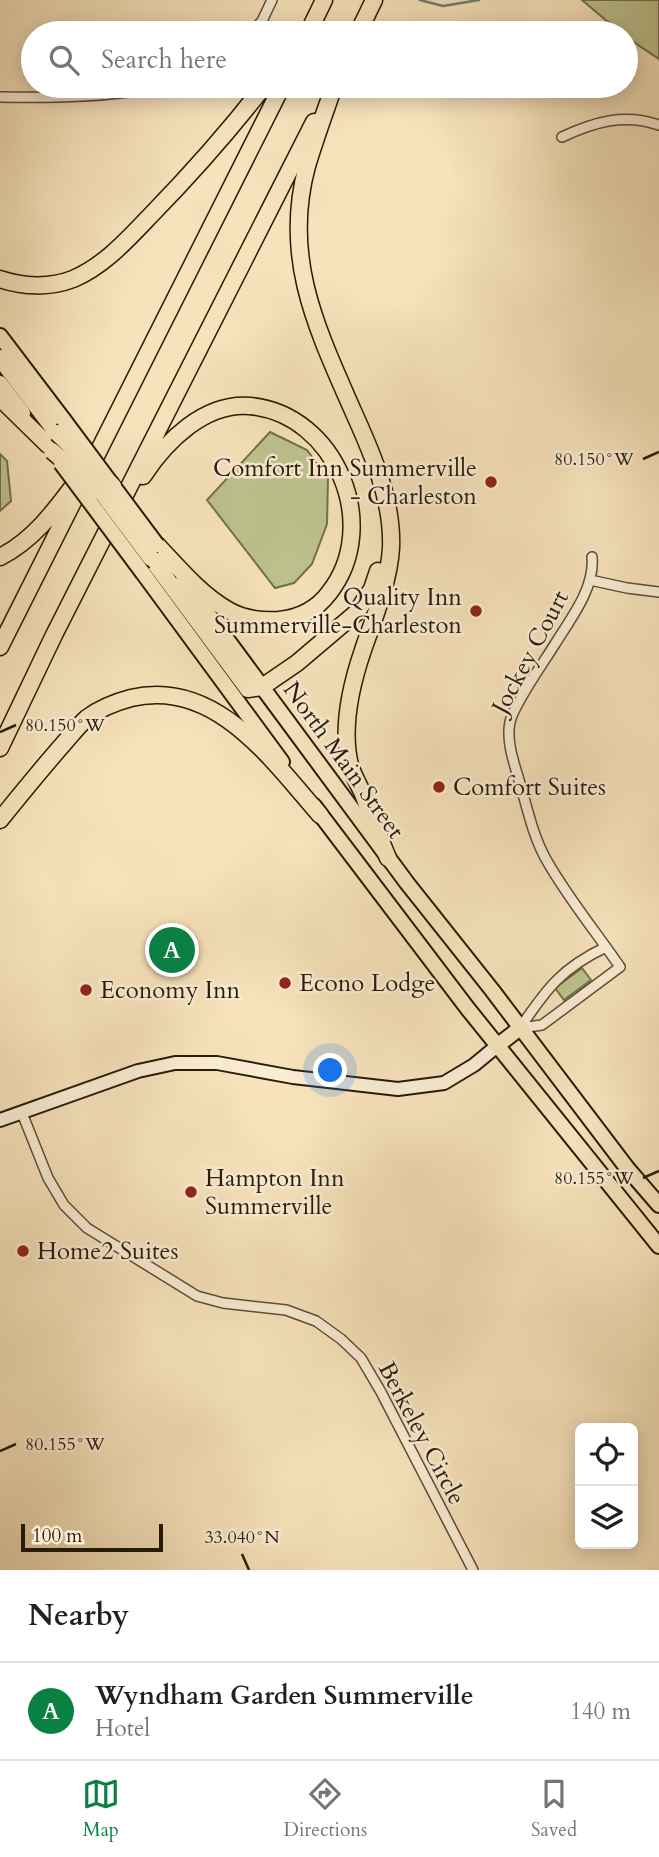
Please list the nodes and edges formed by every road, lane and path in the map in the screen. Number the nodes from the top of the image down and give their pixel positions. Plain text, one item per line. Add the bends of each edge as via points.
1 (272, 0) edge
2 (324, 0) edge
3 (374, 0) edge
4 (262, 21) edge
5 (314, 21) edge
6 (364, 21) edge
7 (0, 96) edge
8 (21, 96) edge
9 (254, 98) edge
10 (276, 98) edge
11 (327, 98) edge
12 (329, 98) edge
13 (659, 125) edge
14 (562, 137) dead end
15 (0, 279) edge
16 (0, 336) edge
17 (0, 358) edge
18 (0, 383) edge
19 (0, 398) edge
20 (55, 437) junction
21 (101, 449) junction
22 (113, 486) joint
23 (386, 500) junction
24 (102, 540) junction
25 (154, 552) junction
26 (0, 557) edge
27 (592, 557) dead end
28 (590, 580) junction
29 (659, 592) edge
30 (0, 647) edge
31 (262, 687) junction
32 (0, 748) edge
33 (320, 814) junction
34 (0, 820) edge
35 (388, 858) junction
36 (606, 947) junction
37 (520, 1028) junction
38 (497, 1046) junction
39 (22, 1113) junction
40 (0, 1121) edge
41 (659, 1205) edge
42 (659, 1246) edge
43 (462, 1547) junction
44 (472, 1570) edge
45 (481, 1570) edge

1 - 4 street
2 - 5 highway
3 - 6 highway
7 - 8 street
9 - 15 highway via 170,196 104,261 73,279 46,285
10 - 21 highway
11 - 24 highway
12 - 23 highway via 307,167 300,208 305,291 377,465
13 - 14 street via 608,120
16 - 20 main road, North Main Street
17 - 20 highway
18 - 20 main road, North Main Street
19 - 20 highway
20 - 22 highway, bridge
20 - 25 highway, bridge
20 - 33 main road, North Main Street, bridge via 143,573
21 - 26 highway via 51,515 28,539
21 - 30 highway
22 - 25 main road, bridge
23 - 31 highway via 383,555 372,589 356,613
23 - 35 highway via 391,548 356,671 347,734 350,765
24 - 25 highway via 172,440 219,409 269,408 292,419 316,438 335,463 348,492 350,555 339,581 321,603 293,619 261,621 228,610
24 - 32 highway
25 - 31 highway via 248,689
27 - 28 street, Jockey Court
28 - 29 street, Jockey Court
28 - 36 street, Jockey Court via 510,721 510,739 546,860
31 - 35 main road, North Main Street
33 - 34 highway via 260,746 233,723 202,703 171,695 146,695 108,706 86,719
33 - 38 main road, North Main Street
35 - 37 main road, North Main Street
36 - 37 street via 584,957 555,980
36 - 37 street, Jockey Court via 620,967 542,1025
37 - 38 main road
37 - 41 main road, North Main Street
38 - 39 main road via 474,1065 433,1085 398,1089 217,1063 175,1063 138,1071
38 - 42 main road, North Main Street
39 - 40 main road
39 - 43 street, Berkeley Circle via 48,1178 64,1205 87,1228 197,1296 286,1310 316,1321 361,1358
43 - 44 street, Berkeley Circle
43 - 45 street, Berkeley Circle

